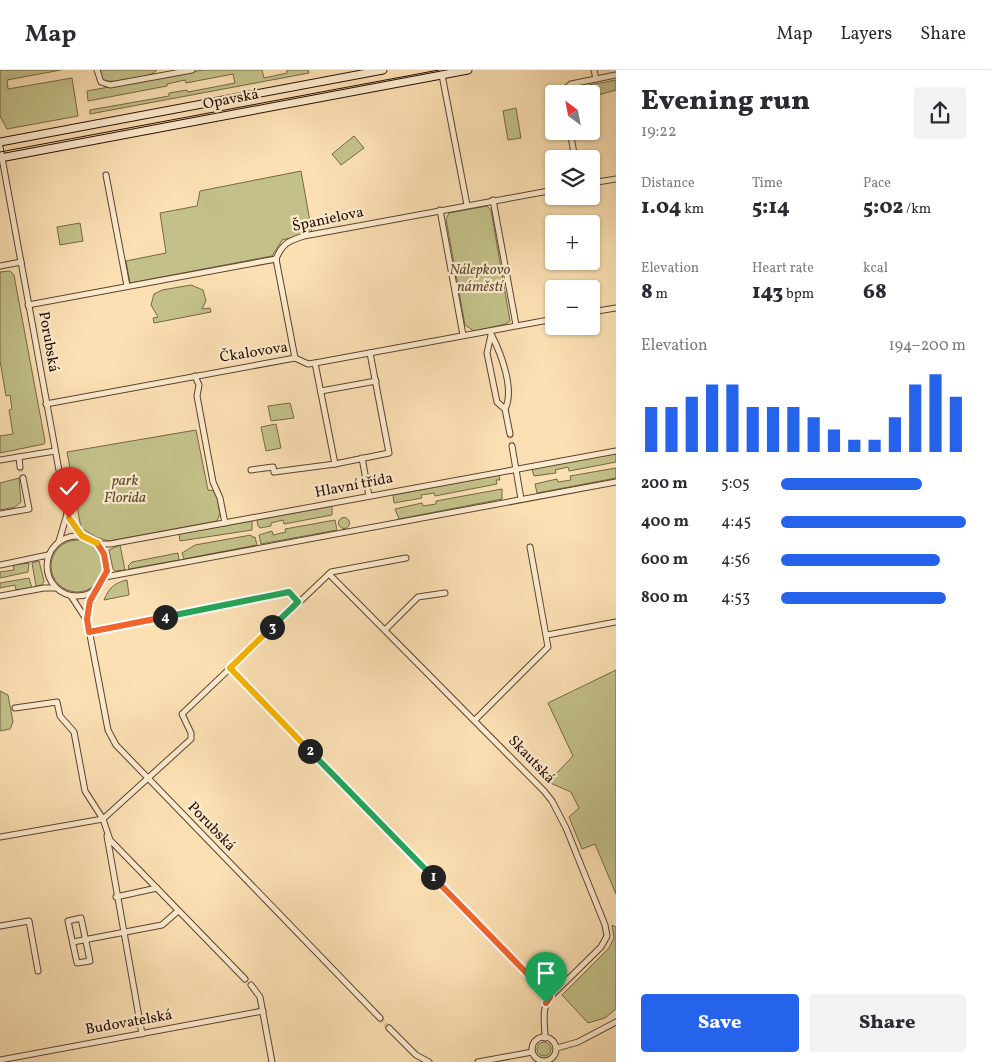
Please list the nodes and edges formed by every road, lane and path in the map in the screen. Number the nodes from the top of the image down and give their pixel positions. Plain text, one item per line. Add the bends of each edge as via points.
1 (97, 70) edge
2 (192, 70) edge
3 (383, 70) edge
4 (468, 70) edge
5 (594, 70) edge
6 (161, 73) edge
7 (442, 75) junction
8 (616, 75) edge
9 (596, 79) junction
10 (569, 85) edge
11 (0, 142) edge
12 (0, 148) edge
13 (1, 158) edge
14 (106, 175) dead end
15 (616, 178) edge
16 (600, 181) edge
17 (545, 191) edge
18 (493, 200) junction
19 (467, 205) junction
20 (440, 210) junction
21 (276, 259) junction
22 (20, 262) junction
23 (0, 266) edge
24 (127, 286) junction
25 (28, 305) junction
26 (616, 308) edge
27 (600, 311) edge
28 (545, 320) edge
29 (516, 325) junction
30 (490, 332) junction
31 (463, 335) junction
32 (370, 353) junction
33 (295, 358) junction
34 (315, 363) junction
35 (195, 376) junction
36 (376, 381) junction
37 (321, 391) junction
38 (46, 404) junction
39 (505, 409) junction
40 (510, 434) tunnel mouth
41 (512, 446) tunnel mouth
42 (55, 451) junction
43 (616, 451) edge
44 (19, 457) junction
45 (362, 458) junction
46 (0, 460) edge
47 (335, 464) junction
48 (20, 466) tunnel mouth
49 (516, 469) junction
50 (252, 470) dead end
51 (23, 478) tunnel mouth
52 (616, 482) edge
53 (368, 496) junction
54 (521, 499) junction
55 (0, 514) edge
56 (67, 514) junction
57 (224, 523) junction
58 (82, 536) junction
59 (59, 541) junction
60 (98, 544) junction
61 (530, 547) dead end
62 (48, 555) junction
63 (406, 558) dead end
64 (0, 565) edge
65 (329, 574) junction
66 (105, 577) junction
67 (56, 588) junction
68 (94, 591) junction
69 (445, 593) dead end
70 (0, 596) edge
71 (72, 596) junction
72 (298, 602) junction
73 (87, 619) junction
74 (616, 622) edge
75 (385, 630) junction
76 (89, 632) junction
77 (547, 634) junction
78 (230, 668) junction
79 (15, 708) dead end
80 (475, 720) junction
81 (148, 780) junction
82 (104, 819) junction
83 (107, 835) junction
84 (0, 837) edge
85 (156, 888) junction
86 (116, 897) junction
87 (178, 911) junction
88 (0, 926) edge
89 (123, 933) junction
90 (85, 939) junction
91 (72, 942) junction
92 (38, 971) dead end
93 (245, 979) dead end
94 (251, 985) dead end
95 (550, 997) junction
96 (263, 1011) junction
97 (380, 1018) tunnel mouth
98 (616, 1022) edge
99 (389, 1028) tunnel mouth
100 (142, 1034) junction
101 (545, 1038) junction
102 (558, 1048) junction
103 (532, 1052) junction
104 (0, 1060) edge
105 (541, 1061) edge
106 (272, 1062) edge
107 (429, 1062) edge
108 (478, 1062) edge

1 - 6 street via 101,82 110,85
2 - 6 street
3 - 11 main road, Opavská
4 - 7 main road, Opavská
5 - 9 street
7 - 13 main road, Opavská
7 - 19 street
8 - 9 street
9 - 10 street
12 - 13 street, Porubská
13 - 22 street, Porubská
14 - 24 street
15 - 16 street
17 - 18 street, Španielova
18 - 19 street, Španielova
18 - 29 street
19 - 20 street, Španielova
20 - 21 street, Španielova via 287,241
20 - 31 street
21 - 24 street
21 - 33 street
22 - 23 street
22 - 25 street, Porubská
24 - 25 street
25 - 38 street, Porubská
26 - 27 street
28 - 29 street, Čkalovova
29 - 30 street, Čkalovova
30 - 31 street, Čkalovova
30 - 39 street via 488,353 491,372 497,402
30 - 39 street via 500,350 510,399
31 - 32 street, Čkalovova
32 - 34 street, Čkalovova
32 - 36 street
33 - 34 street, Čkalovova via 308,364
33 - 35 street, Čkalovova
34 - 37 street
35 - 38 street, Čkalovova
35 - 57 street via 213,482 220,498
36 - 37 street
36 - 45 street via 389,453
37 - 47 street
38 - 42 street, Porubská
39 - 40 street
41 - 49 street
42 - 44 street
42 - 56 street, Porubská
43 - 49 street, Hlavní třída
44 - 46 street
44 - 48 street
45 - 47 street
45 - 53 street
47 - 50 street via 274,472 273,467
49 - 53 street, Hlavní třída
49 - 54 street
51 - 55 street via 29,509
52 - 54 street
53 - 57 street, Hlavní třída
54 - 66 street
56 - 58 street, Porubská
56 - 59 street
57 - 60 street, Hlavní třída
58 - 59 street via 70,536
58 - 60 street
59 - 62 street
60 - 66 street via 106,559
61 - 77 street
62 - 64 street
62 - 67 street via 47,573
63 - 65 street
65 - 72 street
65 - 75 street, Skautská
66 - 68 street
67 - 70 street
67 - 71 street
68 - 71 street
68 - 73 street, Porubská
69 - 75 street via 418,597
71 - 73 street, Porubská
72 - 76 street via 289,592
72 - 78 street
73 - 76 street, Porubská
74 - 77 street
75 - 80 street, Skautská
76 - 81 street, Porubská via 112,740
77 - 80 street via 548,647
78 - 81 street via 182,714 191,739
78 - 95 street
79 - 82 street via 57,702 60,716 74,732 85,791
80 - 95 street, Skautská via 552,801 606,930 607,936 601,948
81 - 82 street
81 - 97 street, Porubská
82 - 83 street
82 - 84 street
83 - 85 street
83 - 86 street
85 - 86 street
85 - 87 street
86 - 89 street
87 - 89 street via 162,926
87 - 93 street
88 - 92 street via 29,921
89 - 90 street
89 - 100 street
90 - 91 street
90 - 91 street via 81,918 68,921
90 - 91 street via 90,960 83,962 77,963
94 - 96 street via 258,993
95 - 101 street via 544,1013
96 - 100 street, Budovatelská
96 - 106 street
98 - 102 street via 578,1042
99 - 107 street via 416,1055
100 - 104 street, Budovatelská
101 - 102 street via 553,1040
101 - 103 street via 535,1043
102 - 105 street via 553,1056
103 - 105 street
103 - 108 street

